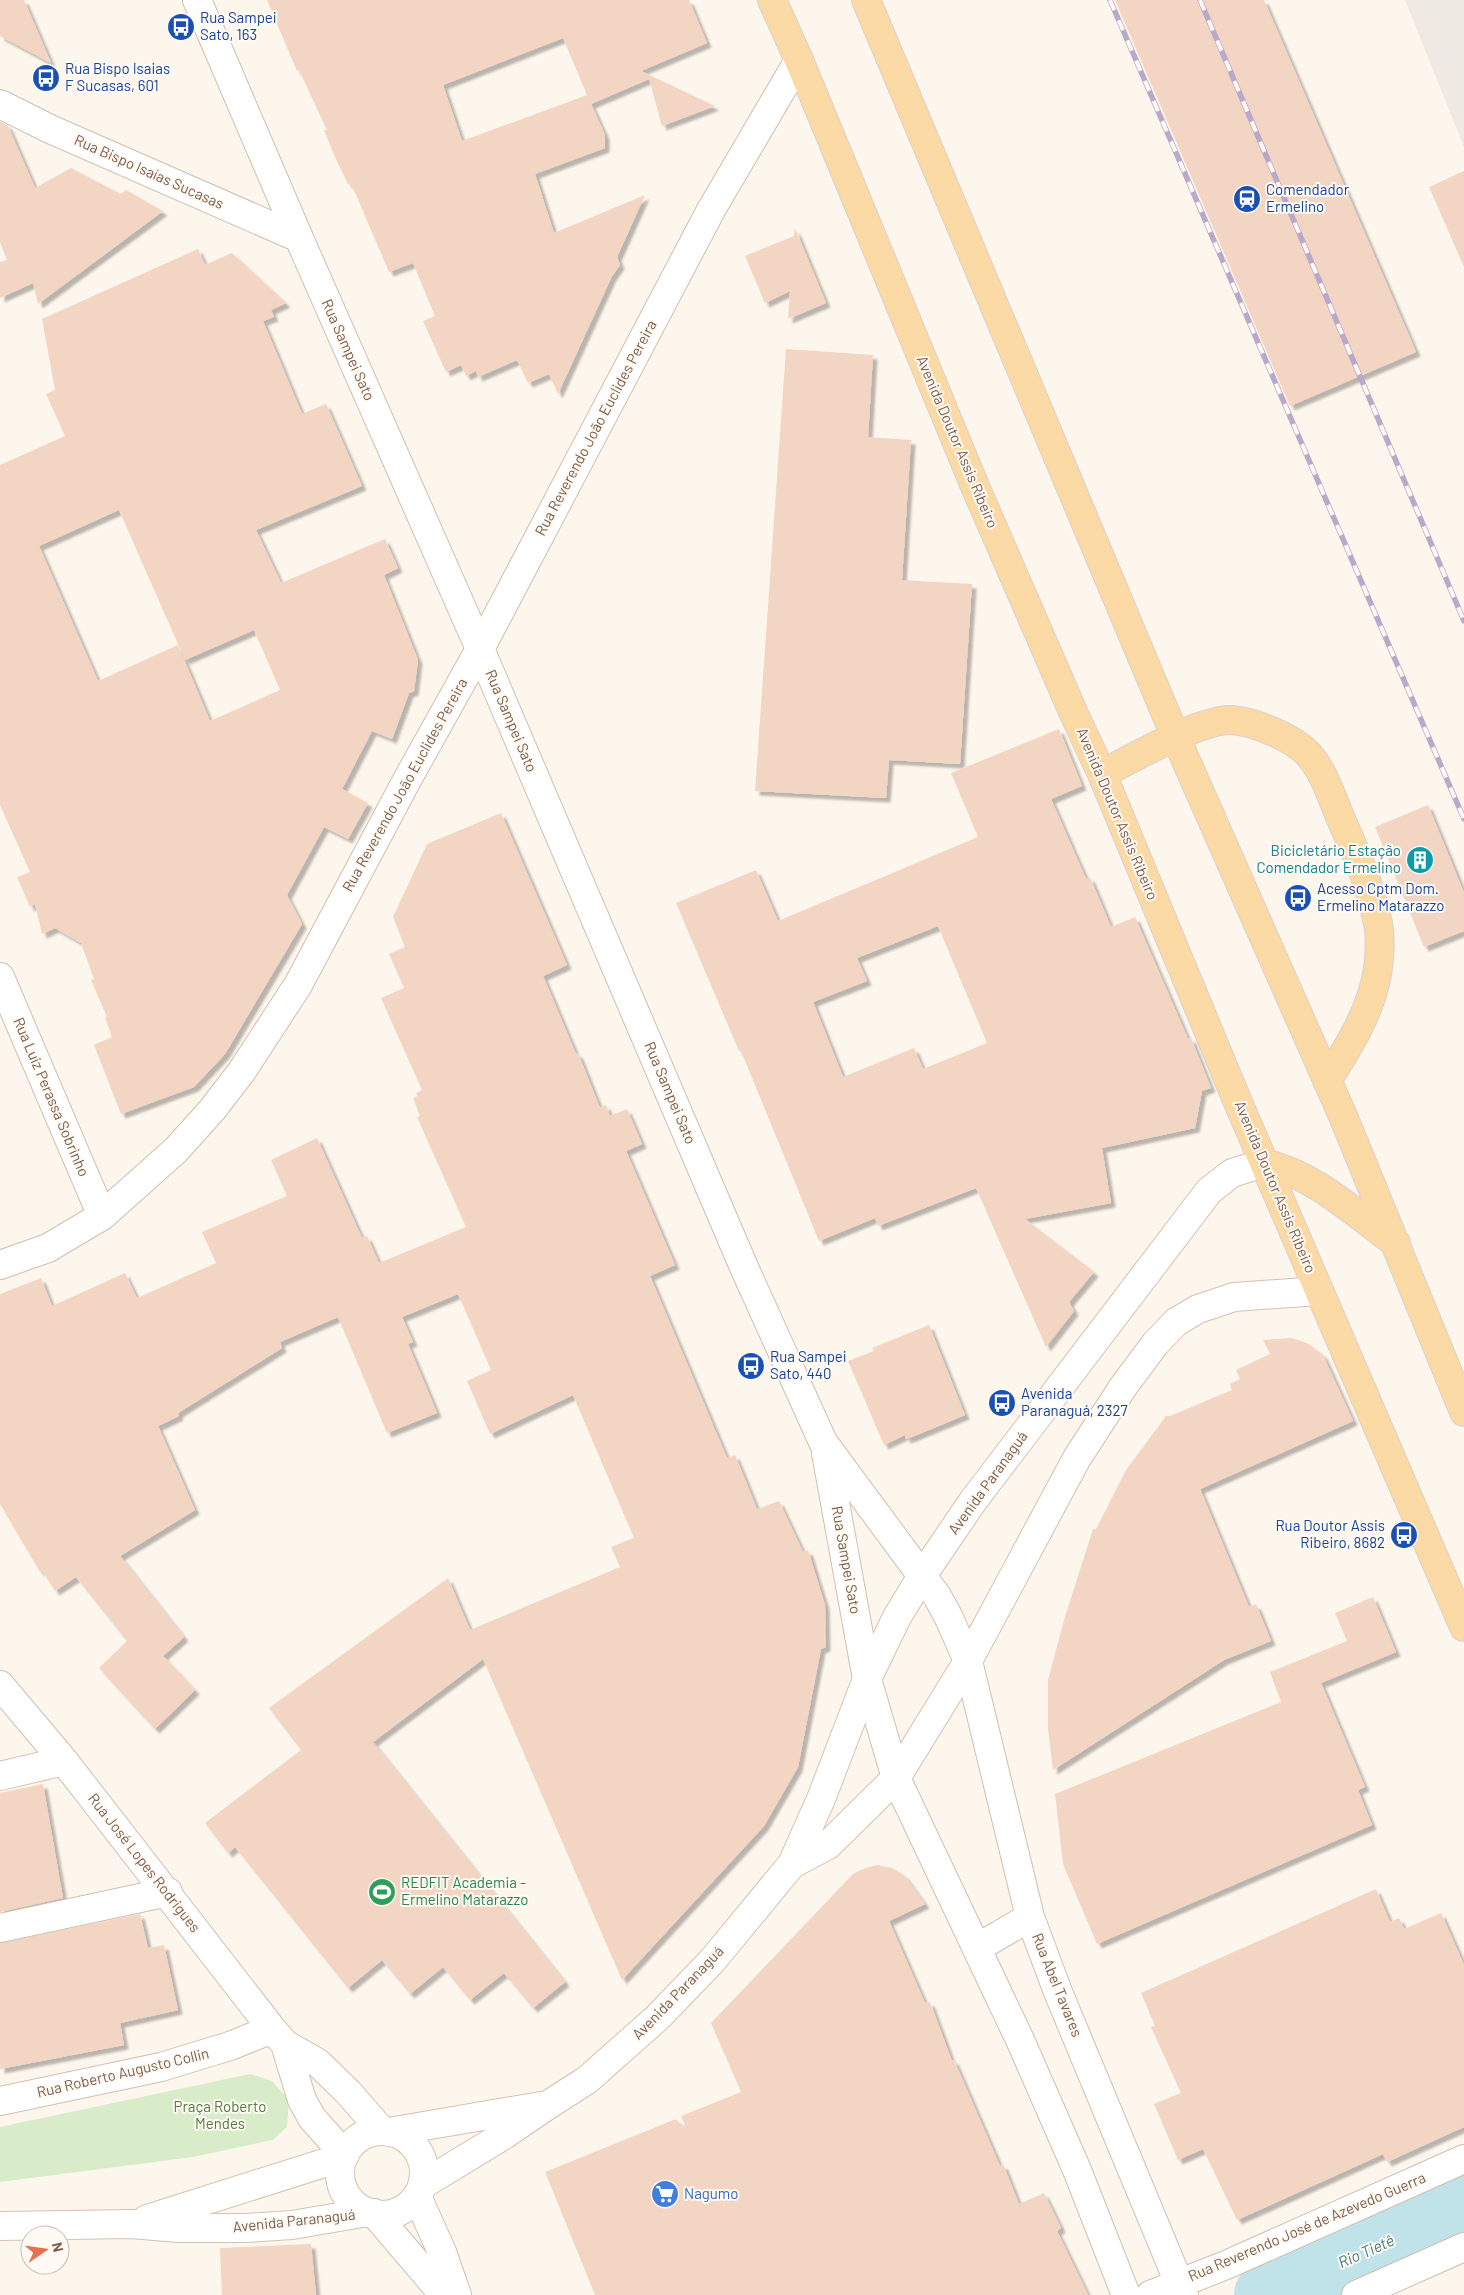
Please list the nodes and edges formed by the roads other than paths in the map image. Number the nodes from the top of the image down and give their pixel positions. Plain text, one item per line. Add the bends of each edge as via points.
1 (197, 0) edge
2 (772, 0) edge
3 (866, 0) edge
4 (799, 60) junction
5 (0, 104) edge
6 (299, 238) junction
7 (480, 649) junction
8 (1176, 738) junction
9 (1102, 774) junction
10 (0, 977) edge
11 (1327, 1081) junction
12 (1264, 1163) junction
13 (102, 1216) junction
14 (1396, 1243) junction
15 (0, 1265) edge
16 (1319, 1291) junction
17 (1464, 1412) edge
18 (823, 1442) junction
19 (922, 1576) junction
20 (1464, 1627) edge
21 (968, 1661) junction
22 (867, 1679) junction
23 (0, 1685) edge
24 (64, 1761) junction
25 (0, 1776) edge
26 (896, 1778) junction
27 (792, 1864) junction
28 (168, 1892) junction
29 (1030, 1917) junction
30 (0, 1928) edge
31 (977, 1948) junction
32 (279, 2036) junction
33 (0, 2101) edge
34 (548, 2105) junction
35 (385, 2131) junction
36 (344, 2156) junction
37 (1464, 2159) edge
38 (419, 2191) junction
39 (371, 2213) junction
40 (131, 2224) junction
41 (0, 2226) edge
42 (1464, 2248) edge
43 (1182, 2290) edge
44 (444, 2295) edge
45 (457, 2295) edge
46 (1126, 2295) edge
47 (1150, 2295) edge
48 (1356, 2295) edge

1 - 6 street, Rua Sampei Sato
2 - 4 main road, Avenida Doutor Assis Ribeiro
3 - 8 main road
4 - 7 street, Rua Reverendo João Euclides Pereira via 711,210
4 - 9 main road, Avenida Doutor Assis Ribeiro via 978,492
5 - 6 street, Rua Bispo Isaías Sucasas
6 - 7 street, Rua Sampei Sato
7 - 13 street, Rua Reverendo João Euclides Pereira via 298,985 247,1063 212,1110 176,1150
7 - 18 street, Rua Sampei Sato via 743,1265
8 - 9 main road
8 - 11 main road
8 - 11 main road via 1204,724 1244,721 1282,737 1308,753 1318,766 1373,900 1378,920 1379,953 1373,990 1358,1027
9 - 12 main road, Avenida Doutor Assis Ribeiro
10 - 13 street, Rua Luiz Perassa Sobrinho
11 - 14 main road
12 - 14 main road via 1284,1167 1316,1184
12 - 16 main road, Avenida Doutor Assis Ribeiro
12 - 19 street, Avenida Paranaguá via 1232,1173 1209,1191 973,1501
13 - 15 street, Rua Reverendo João Euclides Pereira via 48,1248
14 - 17 main road
16 - 20 main road, Avenida Doutor Assis Ribeiro
16 - 21 street, Avenida Paranaguá via 1234,1298 1198,1309 1176,1322 1155,1344 1077,1458
18 - 19 street, Rua Sampei Sato
18 - 22 street, Rua Sampei Sato
19 - 21 street, Rua Sampei Sato via 949,1618
19 - 22 street, Avenida Paranaguá via 897,1617
21 - 26 street, Avenida Paranaguá
21 - 29 street, Rua Abel Tavares
22 - 26 street, Rua Sampei Sato
22 - 27 street, Avenida Paranaguá
23 - 24 street, Rua José Lopes Rodrigues
24 - 25 street
24 - 28 street, Rua José Lopes Rodrigues
26 - 27 street, Avenida Paranaguá via 828,1844
26 - 31 street
27 - 34 street, Avenida Paranaguá via 712,1961 658,2018 587,2080
28 - 30 street
28 - 32 street, Rua José Lopes Rodrigues
29 - 31 street
29 - 43 street, Rua Abel Tavares
31 - 46 street via 1077,2170
32 - 33 street, Rua Roberto Augusto Collin via 223,2048 161,2067
32 - 35 street, Rua José Lopes Rodrigues via 318,2063
32 - 36 street, Rua José Lopes Rodrigues via 302,2100 312,2118
34 - 35 street, Avenida Paranaguá
34 - 38 street, Avenida Paranaguá
35 - 36 street via 362,2136 350,2145
35 - 38 street via 402,2136 420,2157 424,2171
36 - 39 street via 340,2170 347,2196 356,2206
36 - 40 street, Avenida Paranaguá
37 - 43 street, Rua Reverendo José de Azevedo Guerra via 1226,2265
38 - 39 street via 406,2207 394,2213
38 - 45 street
39 - 40 street, Avenida Paranaguá via 292,2225 246,2228 199,2229
39 - 44 street
40 - 41 street, Avenida Paranaguá
42 - 48 street
43 - 47 street, Rua Reverendo José de Azevedo Guerra

